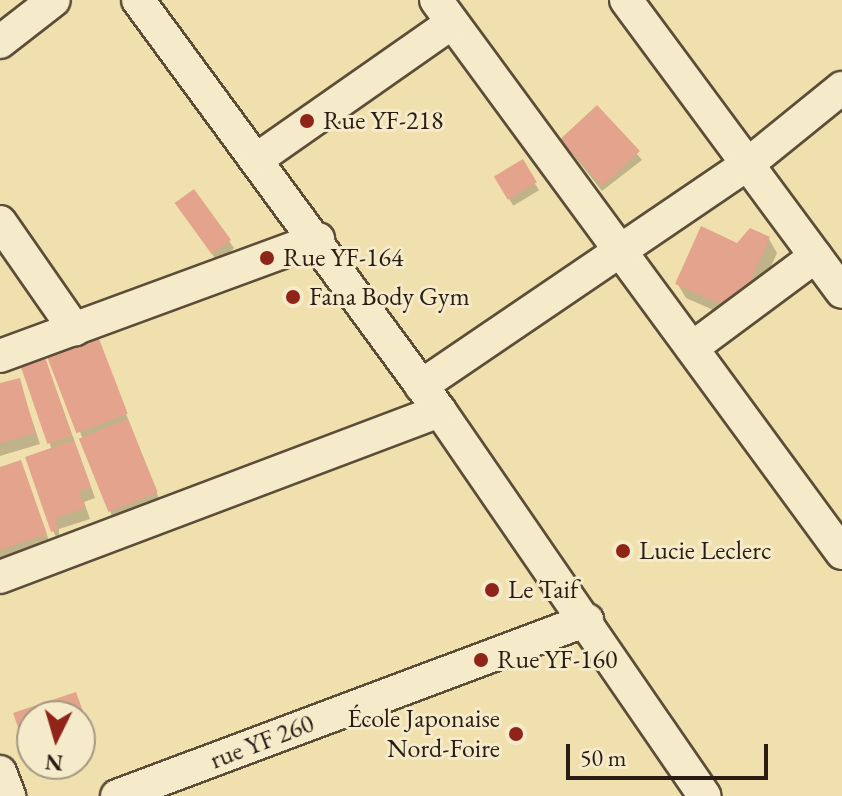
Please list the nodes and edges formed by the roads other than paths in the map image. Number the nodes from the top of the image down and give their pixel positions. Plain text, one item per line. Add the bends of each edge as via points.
1 (54, 0) edge
2 (138, 0) edge
3 (635, 3) edge
4 (444, 11) edge
5 (0, 42) edge
6 (842, 88) edge
7 (256, 160) junction
8 (748, 164) junction
9 (0, 222) edge
10 (318, 239) junction
11 (623, 253) junction
12 (816, 256) junction
13 (842, 292) edge
14 (75, 330) junction
15 (692, 348) junction
16 (0, 356) edge
17 (431, 398) junction
18 (842, 553) edge
19 (0, 577) edge
20 (587, 620) junction
21 (0, 772) edge
22 (168, 787) edge
23 (9, 796) edge
24 (117, 796) edge
25 (705, 796) edge

1 - 5 street
2 - 7 street
3 - 8 street
4 - 7 street
4 - 11 street
6 - 8 street
7 - 10 street
8 - 11 street
8 - 12 street
9 - 14 street
10 - 14 street
10 - 17 street
11 - 15 street
11 - 17 street
12 - 13 street
12 - 15 street
14 - 16 street
15 - 18 street
17 - 19 street
17 - 20 street
20 - 22 street, rue YF 260
20 - 25 street
21 - 23 street
22 - 24 street, rue YF 260

